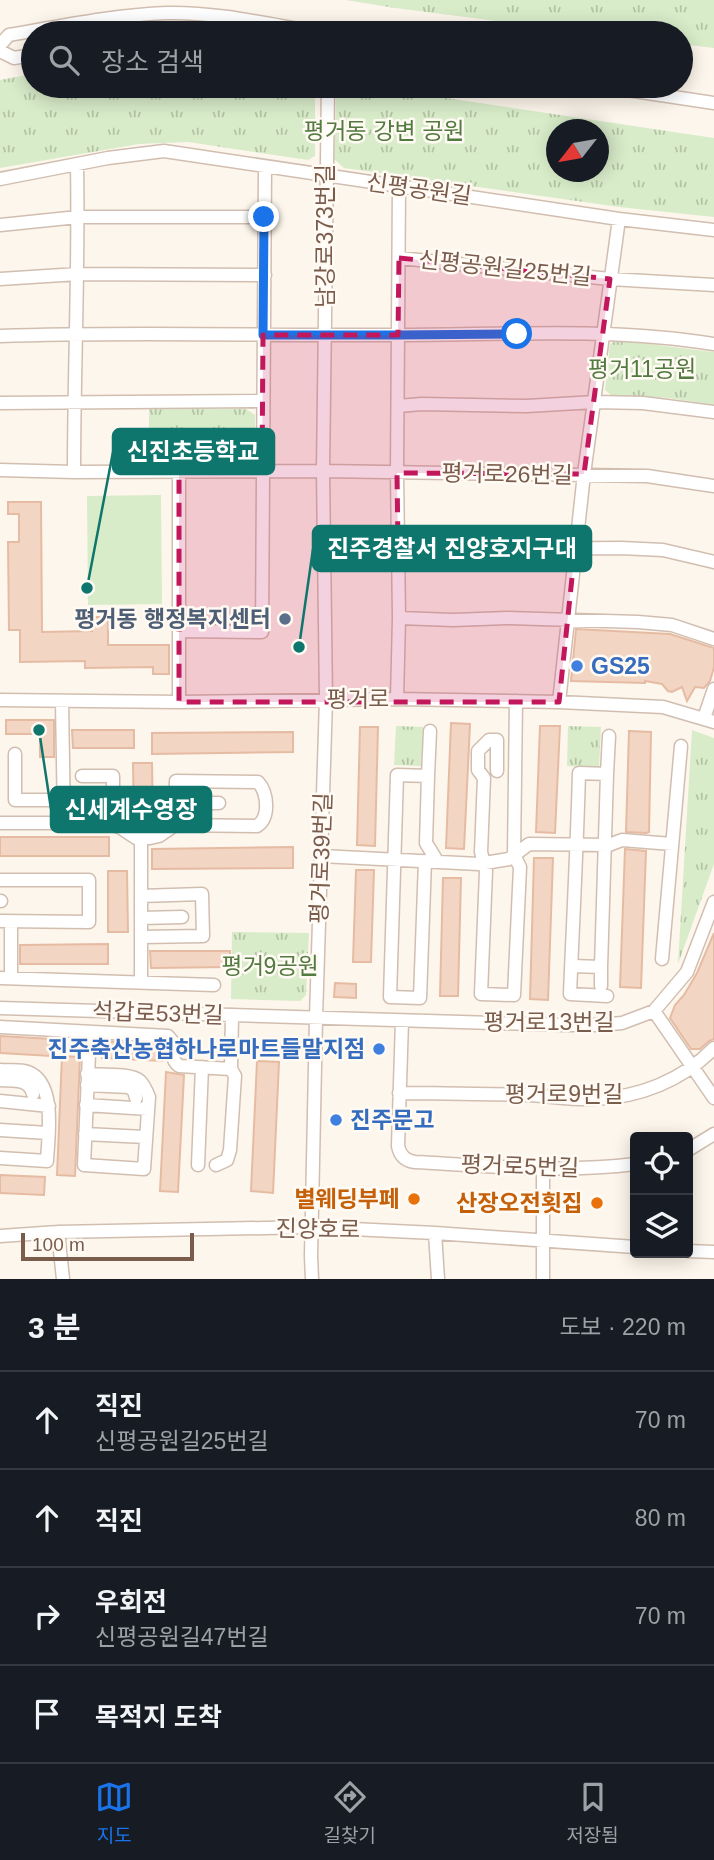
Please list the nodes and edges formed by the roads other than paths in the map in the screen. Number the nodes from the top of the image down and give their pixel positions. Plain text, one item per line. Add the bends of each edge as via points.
1 (89, 21) edge
2 (245, 21) edge
3 (21, 33) edge
4 (0, 45) edge
5 (0, 51) edge
6 (21, 57) edge
7 (327, 98) edge
8 (681, 98) edge
9 (714, 103) edge
10 (77, 165) junction
11 (265, 167) junction
12 (325, 176) junction
13 (0, 179) edge
14 (399, 185) junction
15 (78, 217) junction
16 (264, 217) junction
17 (619, 219) junction
18 (0, 225) edge
19 (714, 230) edge
20 (399, 258) junction
21 (78, 274) junction
22 (265, 275) junction
23 (0, 279) edge
24 (610, 279) junction
25 (714, 285) edge
26 (75, 333) junction
27 (263, 335) junction
28 (324, 335) junction
29 (398, 335) junction
30 (603, 335) junction
31 (0, 336) edge
32 (714, 344) edge
33 (262, 401) junction
34 (595, 402) junction
35 (0, 403) edge
36 (74, 403) junction
37 (398, 406) junction
38 (714, 412) edge
39 (0, 470) edge
40 (323, 471) junction
41 (74, 472) junction
42 (180, 472) junction
43 (262, 472) junction
44 (397, 473) junction
45 (583, 474) junction
46 (714, 486) edge
47 (398, 545) junction
48 (575, 549) junction
49 (714, 562) edge
50 (399, 618) junction
51 (568, 620) junction
52 (180, 631) junction
53 (714, 639) edge
54 (714, 689) edge
55 (326, 699) junction
56 (397, 699) junction
57 (0, 700) edge
58 (62, 701) junction
59 (516, 701) junction
60 (180, 702) junction
61 (559, 702) junction
62 (709, 720) edge
63 (430, 731) dead end
64 (609, 736) dead end
65 (681, 746) dead end
66 (15, 754) dead end
67 (496, 771) dead end
68 (607, 774) junction
69 (82, 776) dead end
70 (428, 776) junction
71 (64, 800) junction
72 (175, 803) junction
73 (219, 803) dead end
74 (0, 823) edge
75 (64, 823) junction
76 (175, 825) junction
77 (141, 838) junction
78 (672, 844) junction
79 (577, 845) junction
80 (605, 845) junction
81 (514, 855) junction
82 (321, 856) junction
83 (395, 859) junction
84 (431, 861) junction
85 (484, 863) junction
86 (0, 880) edge
87 (141, 896) junction
88 (714, 902) edge
89 (182, 917) dead end
90 (141, 918) junction
91 (6, 922) edge
92 (141, 937) junction
93 (662, 959) dead end
94 (572, 966) junction
95 (601, 967) junction
96 (5, 978) edge
97 (141, 982) junction
98 (214, 985) dead end
99 (0, 1008) edge
100 (654, 1011) junction
101 (232, 1015) junction
102 (316, 1018) junction
103 (402, 1021) junction
104 (0, 1027) edge
105 (90, 1032) junction
106 (714, 1048) edge
107 (202, 1067) junction
108 (693, 1068) junction
109 (231, 1069) junction
110 (0, 1070) edge
111 (0, 1080) edge
112 (87, 1080) junction
113 (399, 1093) junction
114 (33, 1094) dead end
115 (136, 1098) dead end
116 (714, 1098) edge
117 (0, 1101) edge
118 (86, 1105) junction
119 (49, 1106) junction
120 (148, 1109) junction
121 (0, 1130) edge
122 (48, 1133) junction
123 (85, 1134) junction
124 (714, 1134) edge
125 (145, 1138) junction
126 (693, 1147) edge
127 (0, 1158) edge
128 (198, 1165) dead end
129 (216, 1165) dead end
130 (630, 1165) edge
131 (543, 1168) junction
132 (311, 1227) junction
133 (58, 1231) junction
134 (435, 1233) junction
135 (0, 1236) edge
136 (543, 1240) junction
137 (630, 1247) edge
138 (693, 1251) edge
139 (714, 1252) edge
140 (63, 1279) edge
141 (312, 1279) edge
142 (438, 1279) edge
143 (543, 1279) edge

1 - 2 street via 169,13
3 - 4 street via 9,35
5 - 6 street
7 - 12 street, 남강로373번길
8 - 9 street
10 - 11 street, 신평공원길 via 164,151
10 - 13 street, 신평공원길
10 - 15 street
11 - 12 street, 신평공원길
11 - 16 street
12 - 14 street, 신평공원길
12 - 28 street, 남강로373번길
14 - 17 street, 신평공원길
14 - 20 street
15 - 16 street
15 - 18 street
15 - 21 street
16 - 22 street
17 - 19 street, 신평공원길
17 - 24 street, 신평공원길25번길
20 - 24 street, 신평공원길25번길
20 - 29 street
21 - 22 street
21 - 23 street
21 - 26 street
22 - 27 street
24 - 25 street
24 - 30 street, 신평공원길25번길
26 - 27 street
26 - 31 street
26 - 36 street
27 - 28 street
27 - 33 street
28 - 29 street
28 - 40 street, 남강로373번길
29 - 30 street
29 - 37 street
30 - 32 street
30 - 34 street, 신평공원길25번길
33 - 36 street
33 - 43 street
34 - 37 street
34 - 38 street
34 - 45 street, 신평공원길25번길
35 - 36 street
36 - 41 street
37 - 44 street
39 - 41 street, 평거로26번길
40 - 43 street, 평거로26번길
40 - 44 street, 평거로26번길
40 - 55 street, 남강로373번길
41 - 42 street, 평거로26번길
42 - 43 street, 평거로26번길
42 - 52 street
43 - 52 street via 262,632
44 - 45 street, 평거로26번길
44 - 47 street
45 - 46 street via 647,475
45 - 48 street, 평거로26번길
47 - 48 street
47 - 50 street
48 - 49 street via 663,550
48 - 51 street, 평거로26번길
50 - 51 street
50 - 56 street
51 - 53 street via 672,625
51 - 61 street, 평거로26번길
52 - 60 street
54 - 62 street
55 - 56 street, 평거로
55 - 60 street, 평거로
55 - 82 street, 평거로39번길
56 - 59 street, 평거로
57 - 58 street, 평거로
58 - 60 street, 평거로
58 - 71 street
59 - 61 street, 평거로
59 - 81 street
61 - 62 street, 평거로 via 663,707
63 - 70 street
64 - 68 street
65 - 78 street
66 - 71 street via 15,800
67 - 85 street via 498,740 489,740 478,751 478,770 484,778
68 - 79 street via 579,774
68 - 80 street
69 - 71 street via 113,776 113,800
70 - 83 street via 397,775
70 - 84 street via 426,843
71 - 75 street
72 - 73 street
72 - 76 street
72 - 76 street via 176,781 258,782 265,791 265,819 257,826
74 - 75 street
75 - 77 street via 108,823
76 - 77 street via 159,836
77 - 87 street
78 - 80 street via 622,840
78 - 93 street
79 - 80 street
79 - 81 street via 529,844
79 - 94 street
80 - 95 street
81 - 85 street
81 - 85 street via 520,867 514,995 481,994
82 - 83 street
82 - 102 street, 평거로39번길
83 - 84 street
83 - 84 street via 390,997 420,998
84 - 85 street
86 - 91 street via 89,880 89,922
87 - 90 street
87 - 92 street via 202,894 203,936
88 - 100 street, 평거로13번길 via 687,972
89 - 90 street
90 - 92 street
91 - 96 street
92 - 97 street
94 - 95 street
94 - 95 street via 570,994 604,991
96 - 97 street
97 - 98 street
99 - 101 street, 석갑로53번길
100 - 103 street, 평거로13번길 via 622,1023 600,1025
100 - 108 street
101 - 102 street, 석갑로53번길
101 - 109 street
102 - 103 street, 평거로13번길
102 - 132 street, 평거로39번길
103 - 113 street
104 - 105 street
105 - 107 street via 168,1036 175,1063
105 - 112 street
106 - 108 street, 평거로9번길
107 - 109 street
107 - 128 street
108 - 113 street, 평거로9번길 via 628,1096
108 - 116 street
109 - 129 street via 235,1076 230,1150 227,1160
110 - 119 street via 36,1077
111 - 114 street via 23,1082
112 - 115 street via 129,1087
112 - 118 street
112 - 120 street via 133,1077 149,1097
113 - 131 street, 평거로5번길 via 398,1146 406,1159
117 - 119 street
118 - 120 street
118 - 123 street
119 - 122 street
120 - 125 street
121 - 122 street
122 - 127 street via 47,1161
123 - 125 street
123 - 125 street via 84,1166 144,1169
124 - 126 street
130 - 131 street, 평거로5번길
131 - 136 street
132 - 133 street, 진양호로
132 - 134 street, 진양호로
132 - 141 street, 평거로39번길
133 - 135 street, 진양호로
133 - 140 street
134 - 136 street, 진양호로
134 - 142 street
136 - 137 street, 진양호로
136 - 143 street
138 - 139 street

